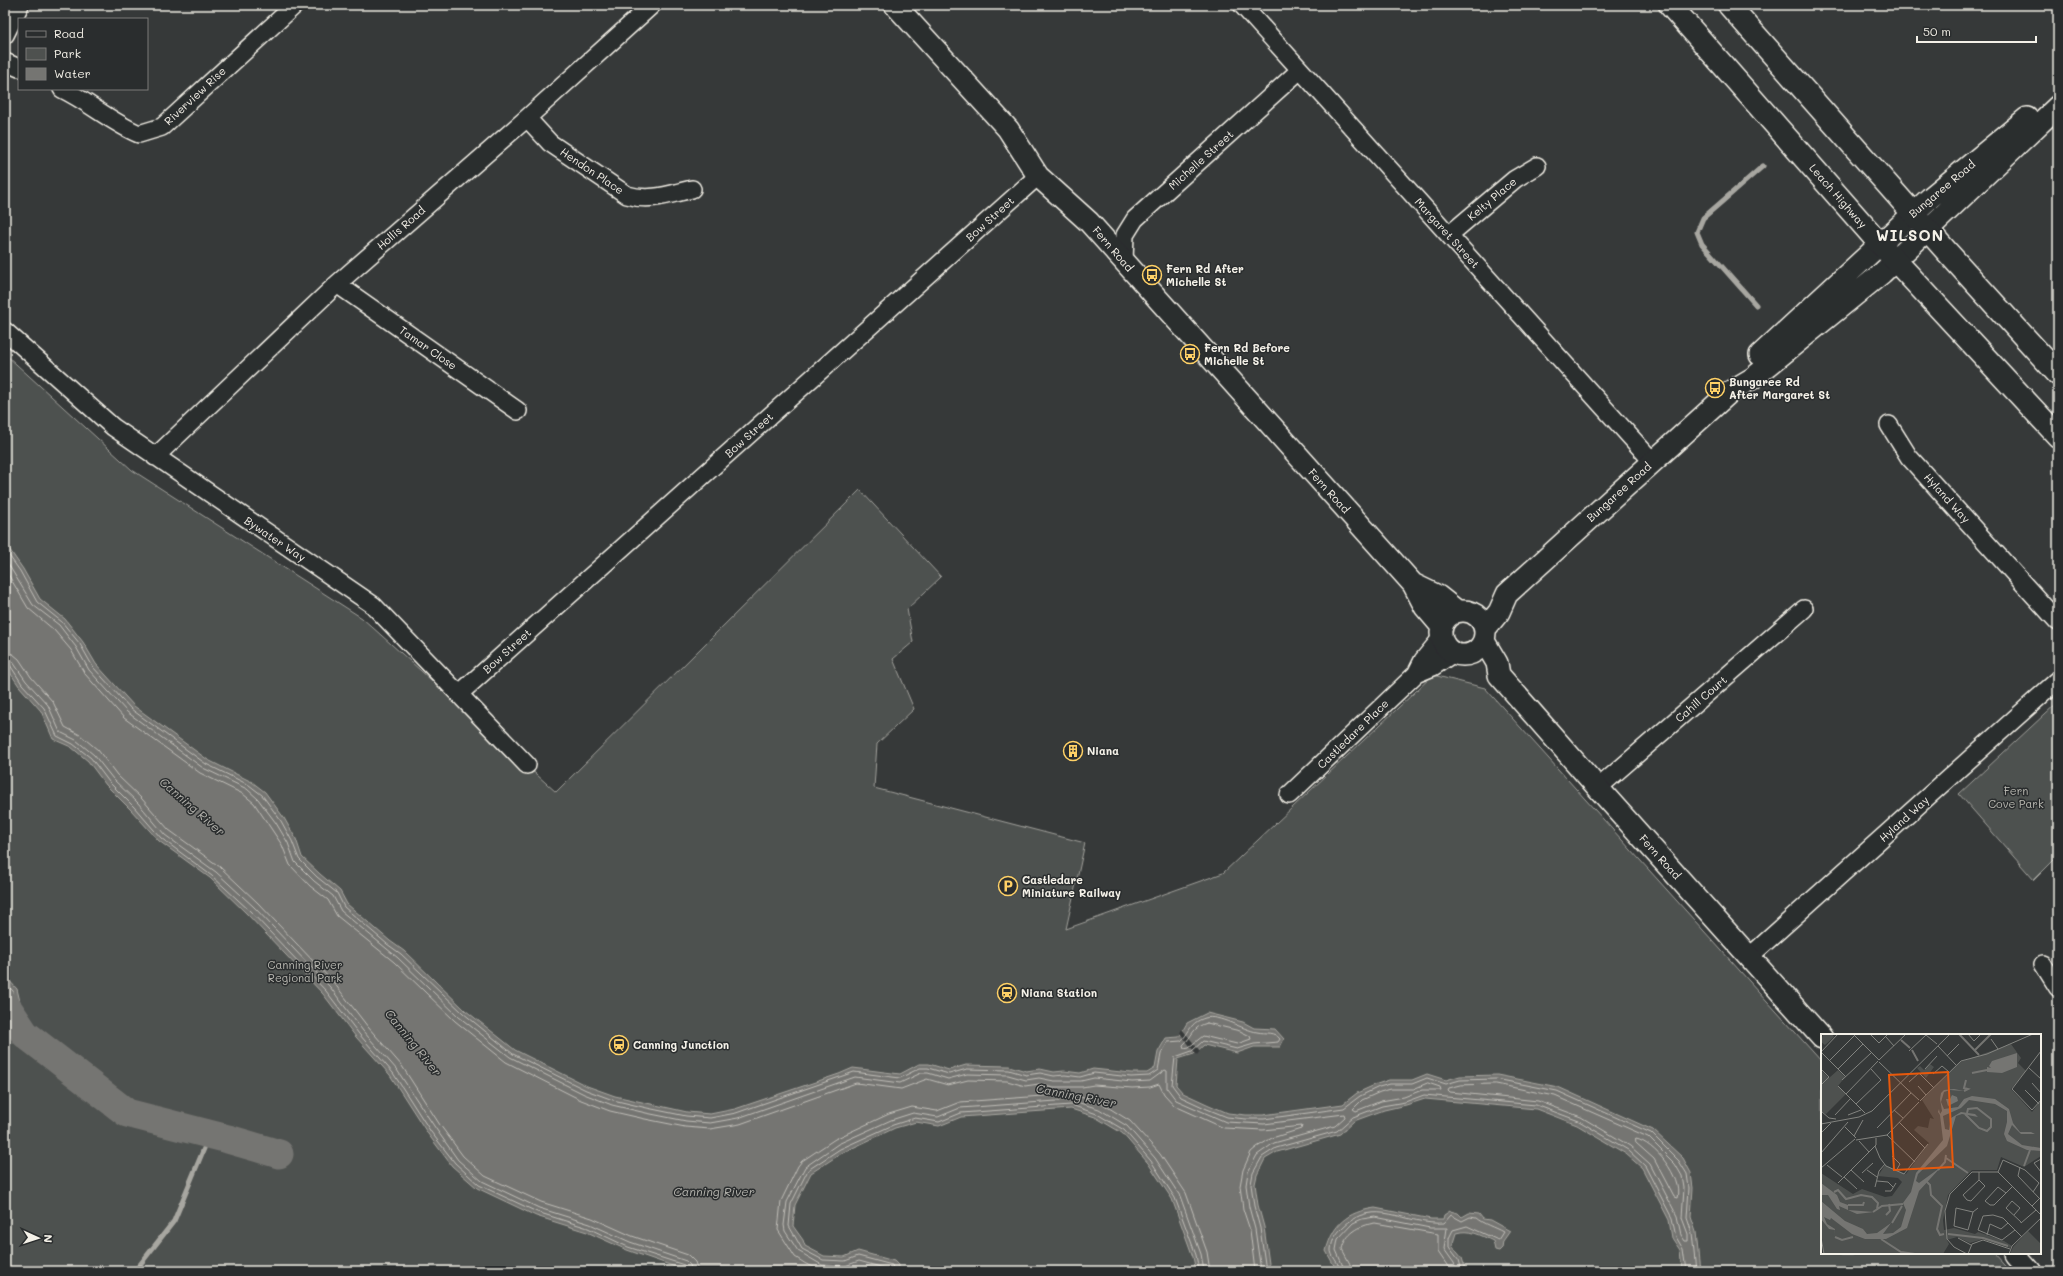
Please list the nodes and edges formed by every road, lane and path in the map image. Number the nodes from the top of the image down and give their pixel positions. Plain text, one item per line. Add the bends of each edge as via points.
1 (20, 5) edge
2 (295, 5) edge
3 (652, 5) edge
4 (894, 5) edge
5 (1242, 5) edge
6 (1670, 5) edge
7 (1728, 5) edge
8 (5, 35) edge
9 (5, 62) edge
10 (18, 68) edge
11 (1300, 70) junction
12 (64, 90) edge
13 (2058, 95) edge
14 (2058, 106) edge
15 (527, 118) junction
16 (1537, 166) dead end
17 (1038, 176) junction
18 (692, 189) dead end
19 (1913, 214) junction
20 (1928, 230) junction
21 (1449, 235) junction
22 (1880, 244) junction
23 (1895, 260) junction
24 (1124, 262) junction
25 (337, 284) junction
26 (5, 331) edge
27 (2058, 374) edge
28 (1731, 391) junction
29 (518, 411) dead end
30 (1889, 425) dead end
31 (2058, 436) edge
32 (155, 457) junction
33 (1653, 462) junction
34 (1413, 584) junction
35 (1507, 594) junction
36 (1804, 609) dead end
37 (1463, 611) junction
38 (2058, 622) edge
39 (1442, 632) junction
40 (1485, 635) junction
41 (1460, 654) junction
42 (1416, 674) junction
43 (1499, 675) junction
44 (2058, 680) edge
45 (459, 694) junction
46 (528, 765) dead end
47 (1598, 788) junction
48 (1289, 795) dead end
49 (1749, 957) junction
50 (2043, 964) dead end
51 (2058, 988) edge
52 (1821, 1037) edge
53 (2016, 1254) edge
54 (2031, 1271) edge

1 - 8 street
2 - 12 street, Riverview Rise via 162,127 139,134 117,124 82,99
3 - 15 street, Hollis Road
4 - 17 street, Fern Road via 1008,129
5 - 11 street, Margaret Street
6 - 22 highway, Leach Highway
7 - 19 highway
9 - 10 street
11 - 21 street, Margaret Street
11 - 24 street, Michelle Street via 1135,219 1125,235
13 - 19 street, Bungaree Road
14 - 20 street, Bungaree Road
15 - 18 street, Hendon Place via 550,143 628,195 650,199
15 - 25 street, Hollis Road
16 - 21 street, Kelty Place via 1515,179
17 - 24 street, Fern Road via 1089,222
17 - 45 street, Bow Street
19 - 20 highway
19 - 22 street, Bungaree Road
20 - 23 street, Bungaree Road
20 - 27 highway
21 - 33 street, Margaret Street
22 - 23 highway, Leach Highway
22 - 28 street, Bungaree Road via 1744,370
23 - 28 street, Bungaree Road via 1837,311 1753,378
23 - 31 highway, Leach Highway
24 - 34 street, Fern Road
25 - 29 street, Tamar Close
25 - 32 street, Hollis Road
26 - 32 street, Bywater Way via 113,427
28 - 33 street, Bungaree Road
30 - 38 street, Hyland Way via 1909,457
32 - 45 street, Bywater Way via 373,605
33 - 35 street, Bungaree Road
34 - 37 street, Fern Road
34 - 39 street, Fern Road
35 - 37 street, Bungaree Road via 1495,596
35 - 40 street, Bungaree Road via 1500,612
36 - 47 street, Cahill Court
37 - 39 street via 1450,615
37 - 40 street via 1480,618
39 - 41 street via 1448,649
39 - 42 street, Castledare Place
40 - 41 street via 1476,651
40 - 43 street, Fern Road via 1497,663
41 - 42 street, Castledare Place
41 - 43 street, Fern Road via 1489,672
42 - 48 street, Castledare Place
43 - 47 street, Fern Road
44 - 49 street, Hyland Way
45 - 46 street, Bywater Way
47 - 49 street, Fern Road
49 - 52 street, Fern Road
50 - 51 street
53 - 54 street

